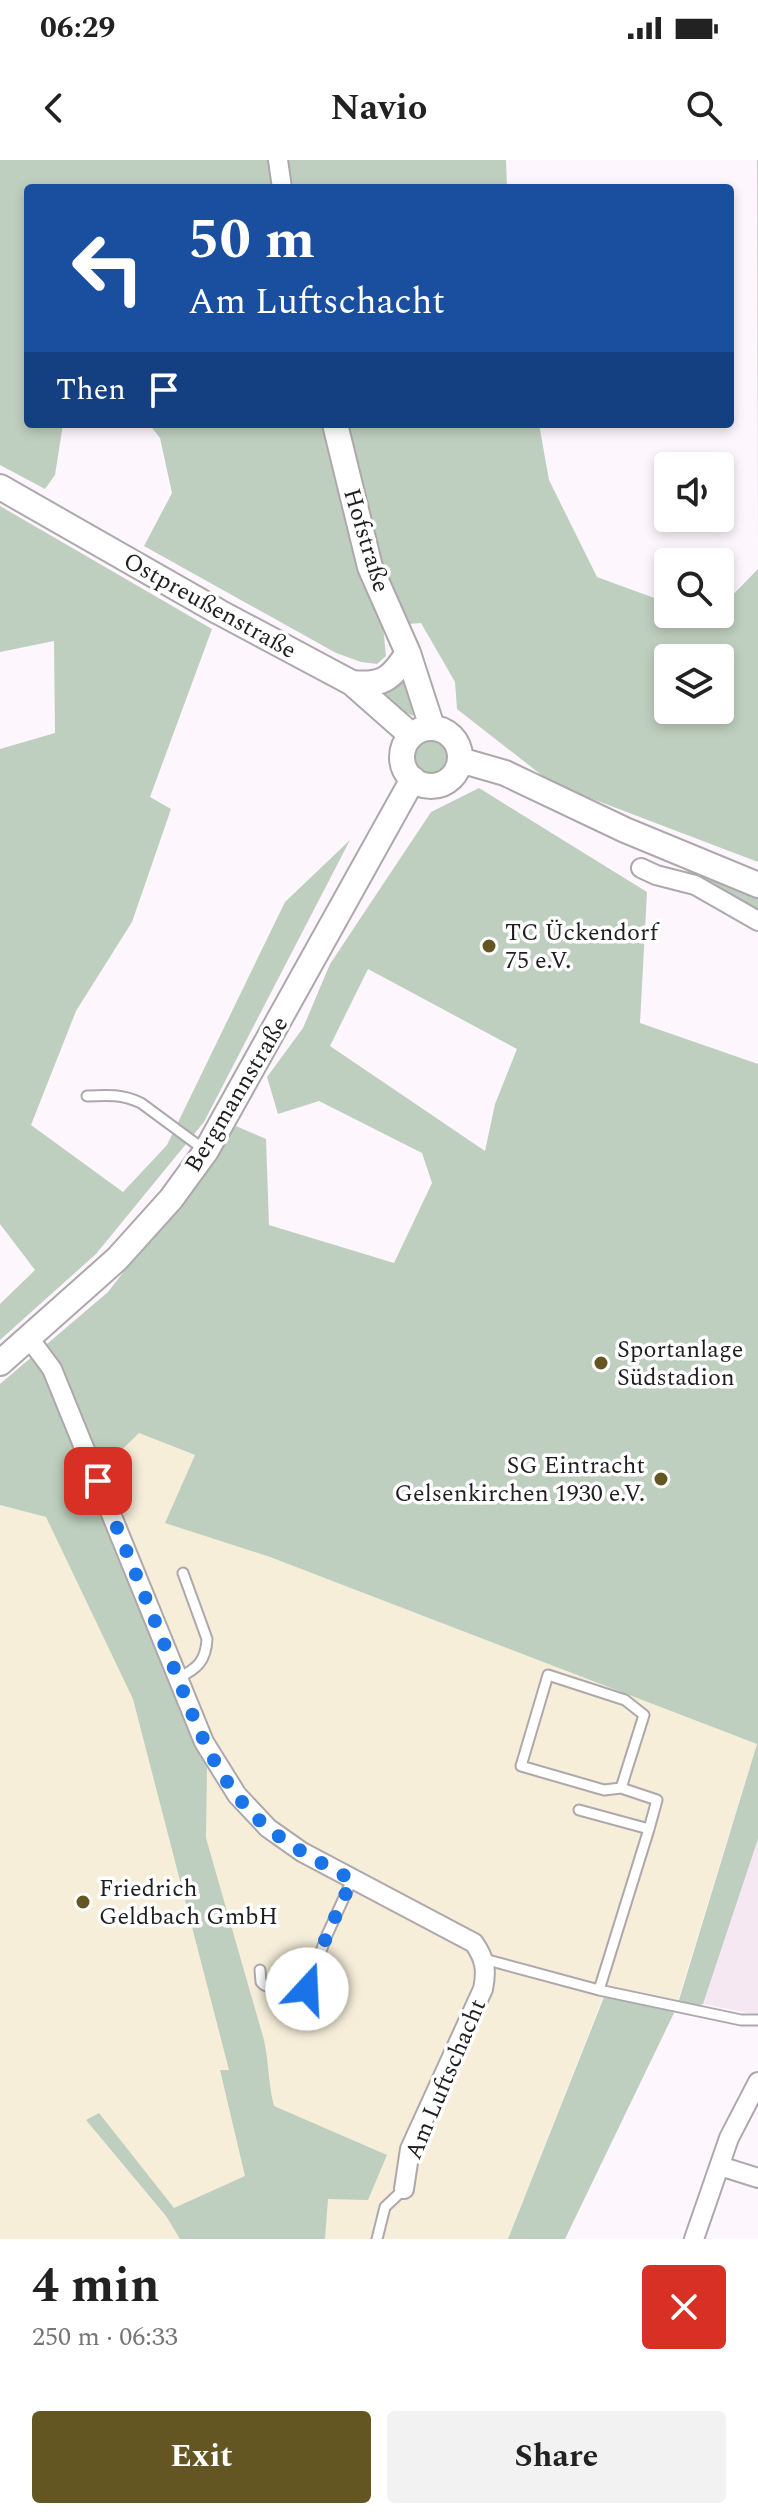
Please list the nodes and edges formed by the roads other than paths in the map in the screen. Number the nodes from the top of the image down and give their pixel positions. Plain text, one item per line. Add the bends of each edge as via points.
1 (278, 160) edge
2 (281, 184) edge
3 (336, 428) edge
4 (0, 487) edge
5 (408, 653) junction
6 (352, 683) junction
7 (421, 731) junction
8 (460, 760) junction
9 (413, 779) junction
10 (641, 868) dead end
11 (758, 885) edge
12 (758, 921) edge
13 (87, 1096) dead end
14 (206, 1151) junction
15 (29, 1338) junction
16 (0, 1363) edge
17 (183, 1573) dead end
18 (178, 1678) junction
19 (621, 1788) junction
20 (579, 1810) dead end
21 (649, 1829) junction
22 (352, 1880) junction
23 (484, 1959) junction
24 (260, 1970) dead end
25 (599, 1990) junction
26 (309, 1992) junction
27 (337, 2004) dead end
28 (758, 2020) edge
29 (758, 2082) edge
30 (720, 2166) junction
31 (758, 2178) edge
32 (404, 2189) joint
33 (377, 2239) edge
34 (694, 2239) edge

1 - 2 street
3 - 5 street, Hofstraße via 370,567
4 - 6 street, Ostpreußenstraße
5 - 6 street via 397,670 373,685
5 - 7 street, Hofstraße
6 - 7 street, Ostpreußenstraße
7 - 8 street via 441,729 456,741
7 - 9 street via 405,743 403,763
8 - 9 street via 446,782 429,786
8 - 11 street via 505,773
9 - 14 street, Bergmannstraße
10 - 12 street via 695,885
13 - 14 lane via 131,1098
14 - 15 street, Bergmannstraße via 117,1259
15 - 16 street, Bergmannstraße
15 - 18 street via 52,1369
17 - 18 lane via 207,1649 199,1667
18 - 22 street via 217,1766 251,1812 302,1852
19 - 19 lane via 644,1715 625,1700 548,1675 521,1766 604,1790
19 - 21 lane via 657,1800
20 - 21 lane
21 - 25 lane
22 - 23 street via 474,1943
22 - 26 lane via 308,1983
23 - 25 lane
23 - 32 street, Am Luftschacht via 483,1989 410,2149
24 - 26 lane via 264,1985 298,1998
25 - 28 lane
26 - 27 lane
29 - 30 street
30 - 31 street
30 - 34 street
32 - 33 lane via 385,2207

